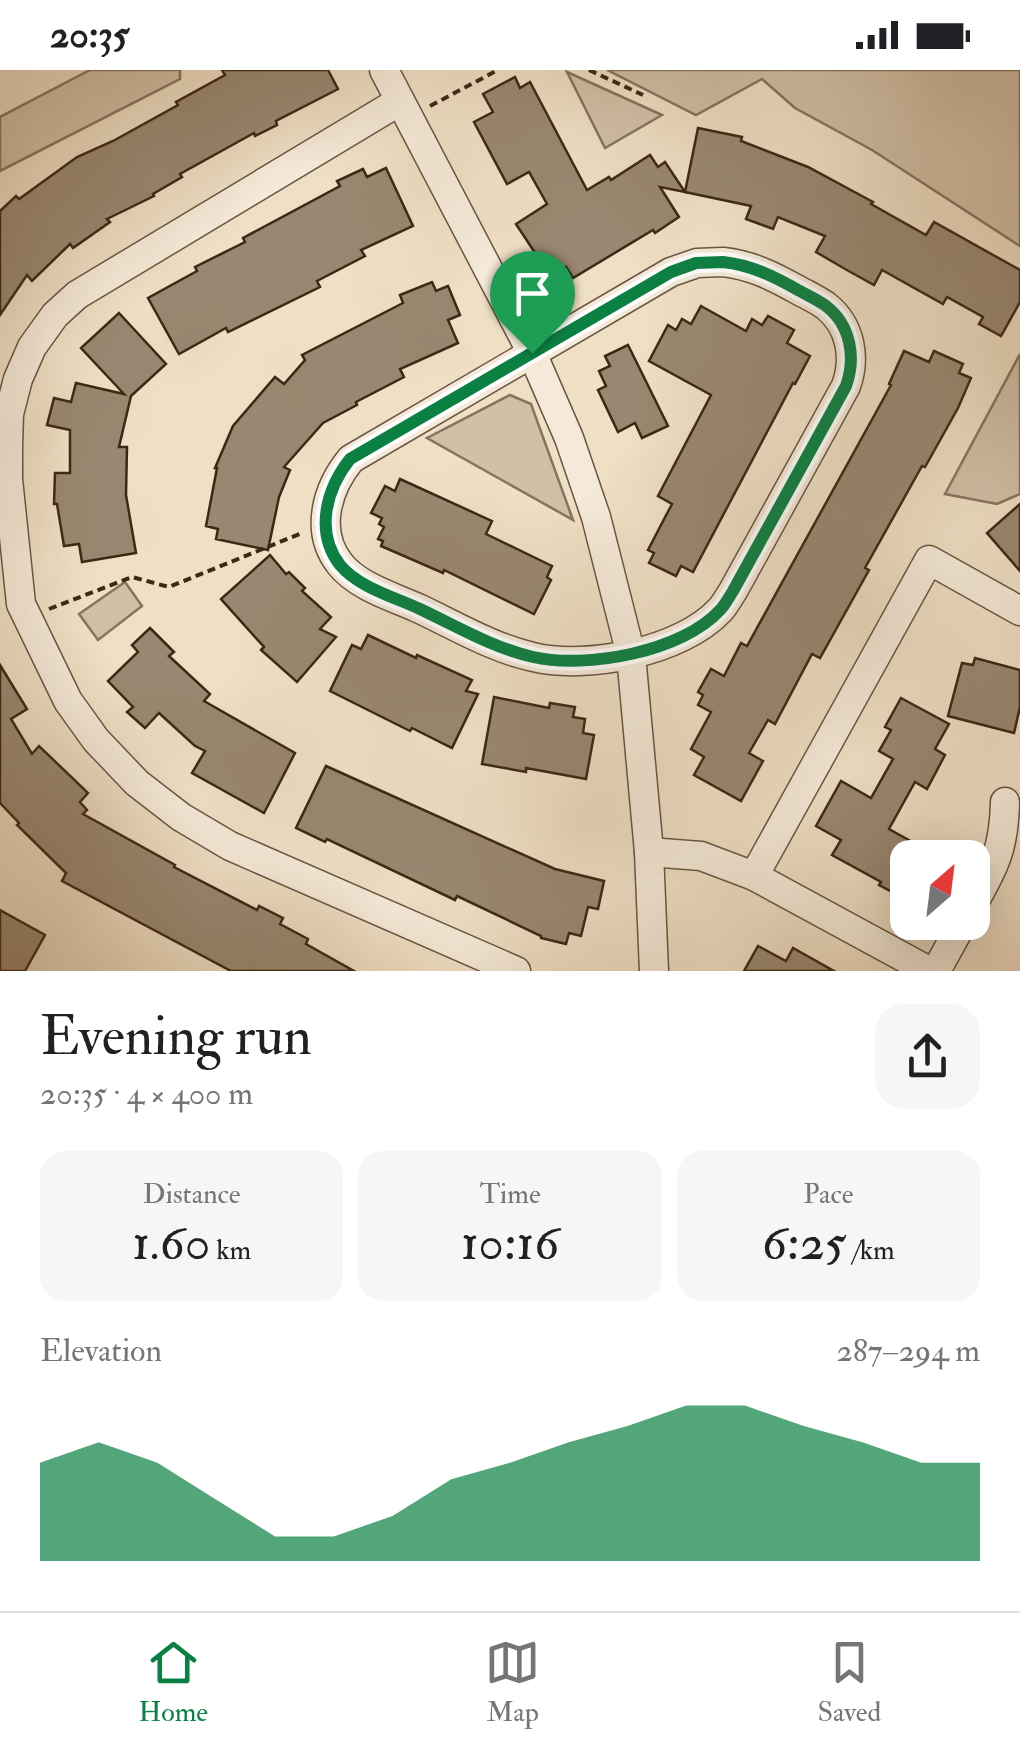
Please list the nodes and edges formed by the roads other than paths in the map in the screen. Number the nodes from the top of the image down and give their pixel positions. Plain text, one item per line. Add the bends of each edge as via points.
1 (384, 70) edge
2 (404, 109) junction
3 (532, 353) junction
4 (16, 610) edge
5 (1020, 610) edge
6 (630, 655) junction
7 (1005, 802) dead end
8 (649, 852) junction
9 (990, 874) edge
10 (754, 876) junction
11 (952, 940) edge
12 (516, 971) edge
13 (654, 971) edge
14 (932, 971) edge

1 - 2 street
2 - 3 street
2 - 4 street via 77,295 55,315 32,347 9,414
3 - 6 street via 596,517
3 - 6 street via 350,459 328,497 325,524 332,550 361,582 502,647 556,662
3 - 6 street via 696,263 744,264 774,277 826,306 846,333 852,356 846,386 733,591 704,623
4 - 12 street via 96,740 181,817 230,846
5 - 10 street via 930,560
6 - 8 street
7 - 9 street via 1004,832
8 - 10 street via 701,856
8 - 13 street
10 - 14 street
11 - 14 street

